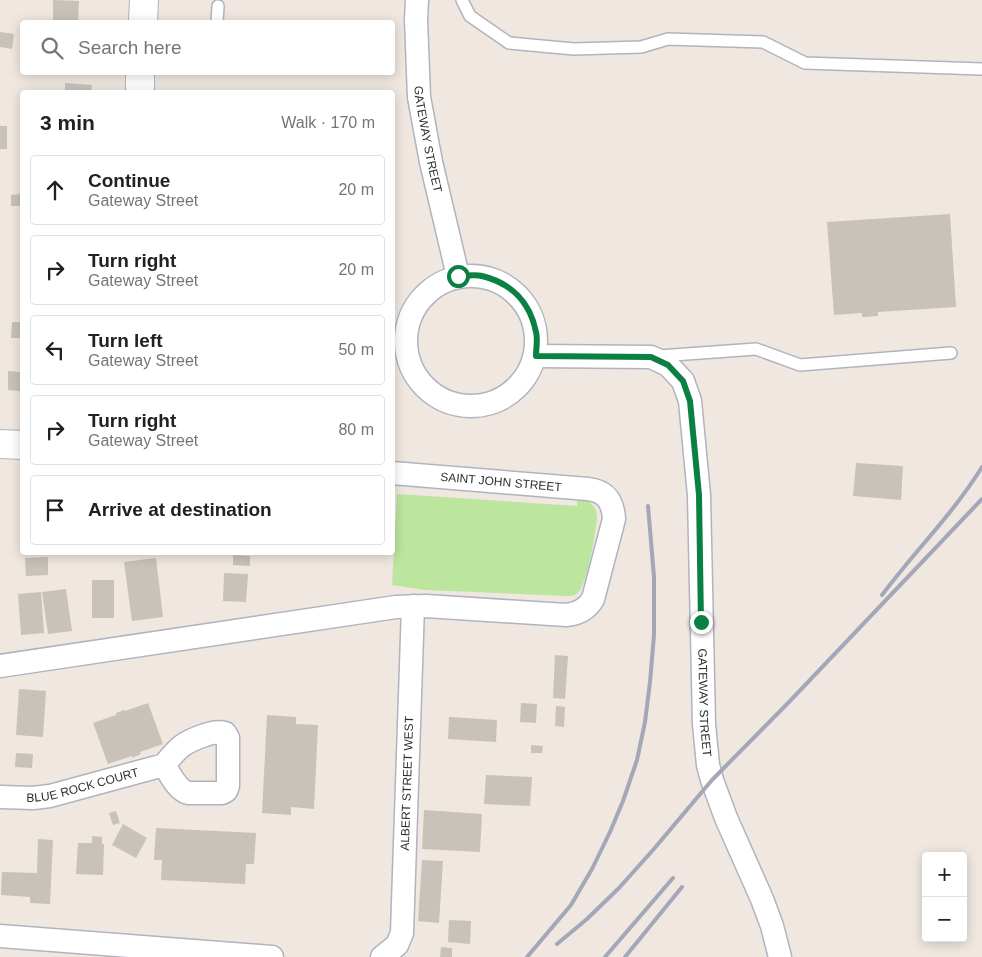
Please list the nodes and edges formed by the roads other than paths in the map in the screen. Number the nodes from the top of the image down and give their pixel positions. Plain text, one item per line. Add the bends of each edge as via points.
1 (144, 0) edge
2 (417, 0) edge
3 (462, 0) edge
4 (218, 6) dead end
5 (143, 20) edge
6 (217, 20) edge
7 (982, 69) edge
8 (140, 75) edge
9 (140, 90) edge
10 (458, 276) junction
11 (951, 353) dead end
12 (536, 356) junction
13 (651, 357) junction
14 (0, 444) edge
15 (20, 445) edge
16 (395, 473) edge
17 (414, 606) junction
18 (0, 666) edge
19 (164, 765) dead end
20 (0, 797) edge
21 (0, 936) edge
22 (384, 955) edge
23 (272, 957) edge
24 (780, 957) edge

1 - 5 street
2 - 10 street, GATEWAY STREET via 419,97
3 - 7 lane via 470,16 509,43 574,49 641,47 668,39 763,42 806,63
4 - 6 lane
8 - 9 street
10 - 12 street via 480,275 501,282 518,295 531,313 537,334
10 - 12 street via 438,284 421,297 410,316 405,337 407,359 417,378 432,394 451,404 473,407 494,403 513,392 527,376
11 - 13 lane via 800,365 756,349
12 - 13 street
13 - 24 street, GATEWAY STREET via 668,365 683,381 690,401 699,495 704,724 708,765 726,818 772,926
14 - 15 street
16 - 17 street, SAINT JOHN STREET via 596,490 607,497 614,511 593,599 578,613 566,615
17 - 18 street
17 - 22 street, ALBERT STREET WEST via 402,933 397,945
19 - 20 street, BLUE ROCK COURT via 50,796
21 - 23 street

